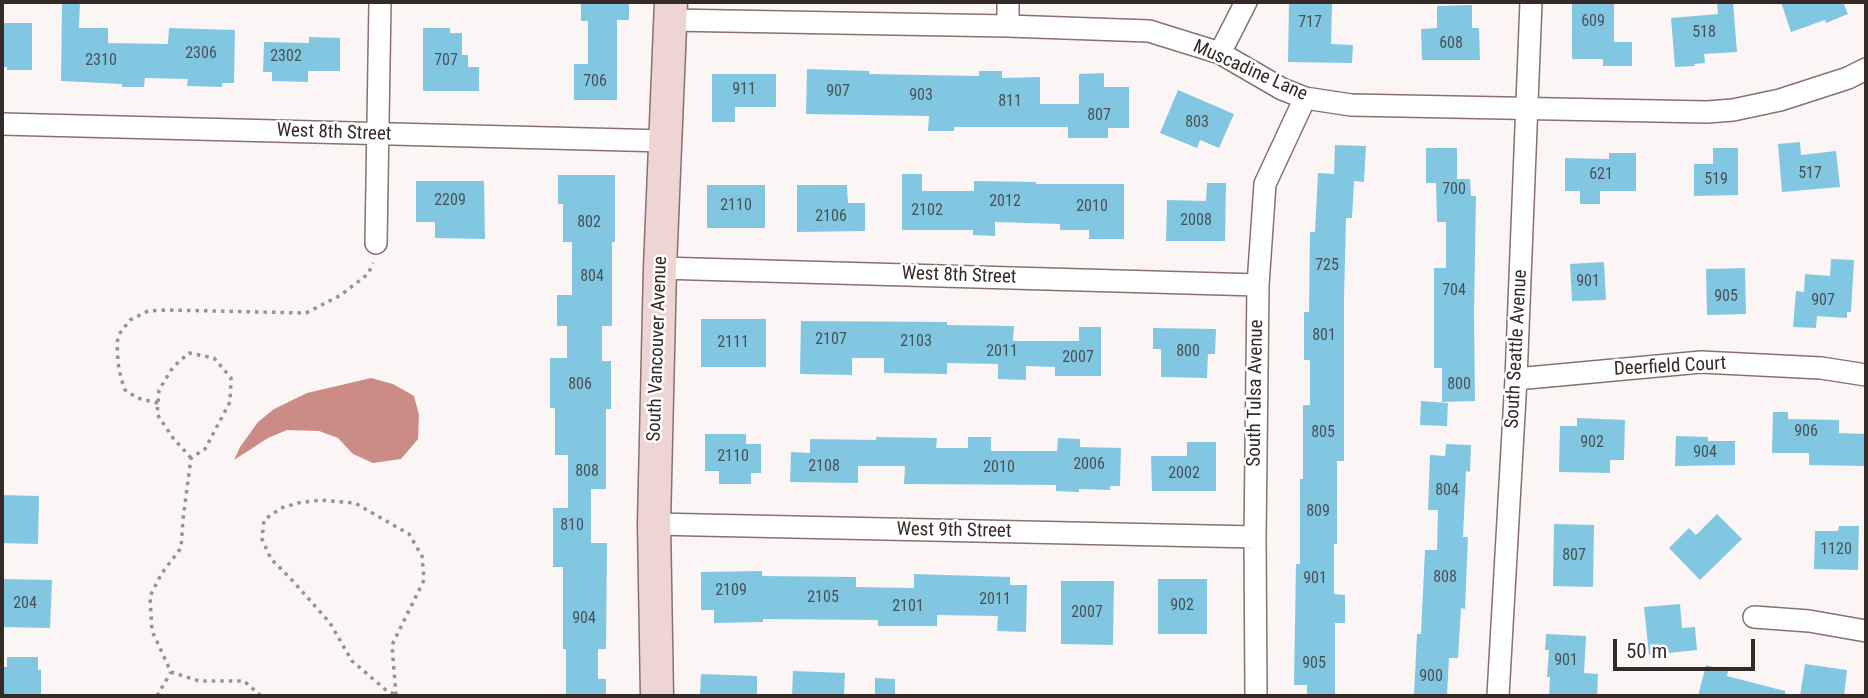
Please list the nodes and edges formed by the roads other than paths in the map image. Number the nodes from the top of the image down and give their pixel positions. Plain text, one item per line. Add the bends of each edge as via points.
1 (380, 2) edge
2 (1009, 2) edge
3 (1246, 2) edge
4 (1531, 2) edge
5 (670, 11) edge
6 (1008, 26) junction
7 (1220, 53) junction
8 (1866, 69) edge
9 (1305, 98) junction
10 (1528, 109) junction
11 (2, 124) edge
12 (378, 135) junction
13 (666, 141) junction
14 (376, 243) road end
15 (660, 268) junction
16 (1258, 285) junction
17 (1866, 375) edge
18 (1516, 379) junction
19 (654, 524) junction
20 (1255, 537) junction
21 (1754, 617) dead end
22 (1866, 631) edge
23 (657, 696) edge
24 (1256, 696) edge
25 (1498, 696) edge

1 - 12 street
2 - 6 street
3 - 7 street
4 - 10 street, South Seattle Avenue
5 - 6 street, Muscadine Lane
5 - 13 street, South Vancouver Avenue
6 - 7 street, Muscadine Lane via 1149,31
7 - 9 street, Muscadine Lane
8 - 10 street, Muscadine Lane via 1780,100 1733,110
9 - 10 street, Muscadine Lane via 1351,105
9 - 16 street, South Tulsa Avenue via 1265,184
10 - 18 street, South Seattle Avenue
11 - 12 street, West 8th Street
12 - 13 street, West 8th Street
12 - 14 street
13 - 15 street, South Vancouver Avenue
15 - 16 street, West 8th Street
15 - 19 street, South Vancouver Avenue
16 - 20 street, South Tulsa Avenue
17 - 18 street, Deerfield Court via 1822,368 1701,362
18 - 25 street, South Seattle Avenue
19 - 20 street, West 9th Street
19 - 23 street, South Vancouver Avenue
20 - 24 street, South Tulsa Avenue
21 - 22 street

